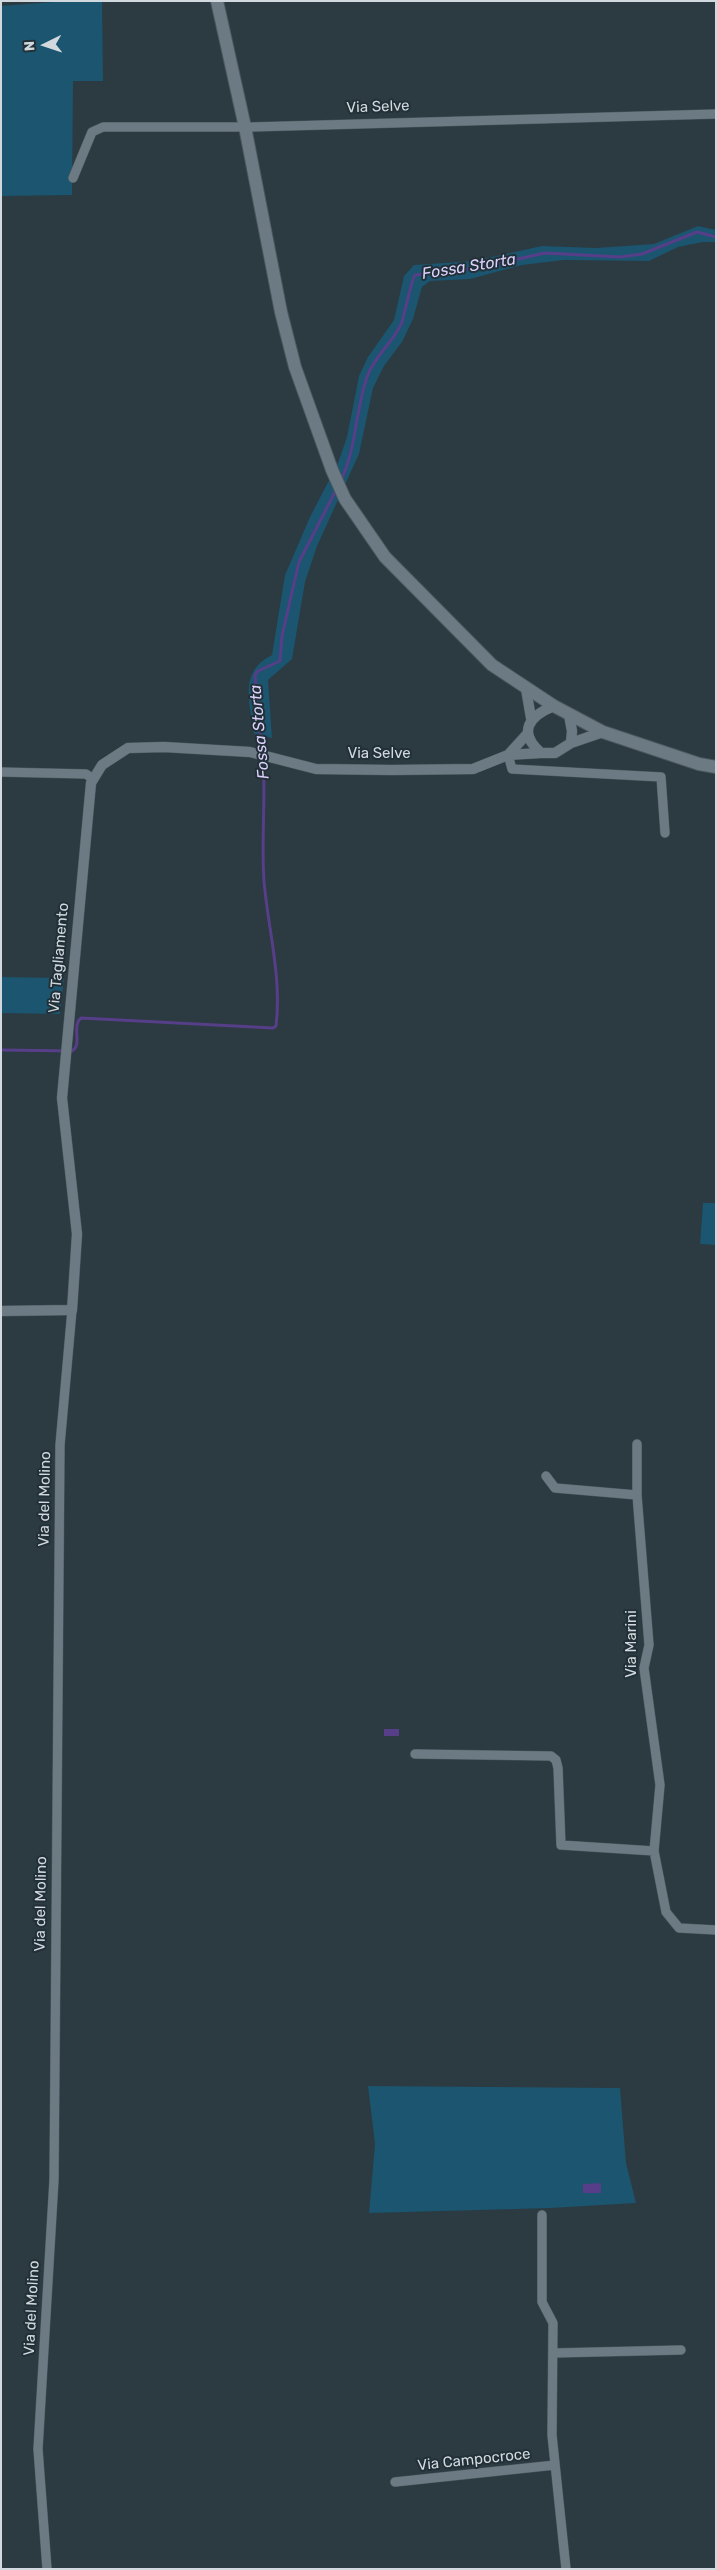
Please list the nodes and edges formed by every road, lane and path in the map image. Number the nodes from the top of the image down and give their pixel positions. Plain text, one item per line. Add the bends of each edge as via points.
1 (217, 1) edge
2 (716, 114) edge
3 (245, 127) junction
4 (73, 178) dead end
5 (526, 689) junction
6 (554, 706) junction
7 (570, 715) junction
8 (531, 718) junction
9 (603, 732) junction
10 (528, 733) junction
11 (570, 743) junction
12 (541, 753) junction
13 (508, 755) junction
14 (716, 766) edge
15 (1, 772) edge
16 (93, 778) junction
17 (665, 833) dead end
18 (72, 1310) junction
19 (1, 1311) edge
20 (637, 1444) dead end
21 (546, 1476) dead end
22 (637, 1495) junction
23 (415, 1754) dead end
24 (654, 1851) junction
25 (716, 1930) edge
26 (542, 2215) dead end
27 (681, 2350) dead end
28 (554, 2353) junction
29 (555, 2465) junction
30 (396, 2482) dead end
31 (47, 2569) edge
32 (566, 2569) edge

1 - 3 main road
2 - 3 street, Via Selve
3 - 4 street, Via Selve via 103,128 92,132
3 - 5 main road via 281,312 296,367 345,498 385,557 419,593 492,665
5 - 6 main road
5 - 8 street
6 - 7 main road
6 - 8 street
7 - 9 main road
7 - 11 street
8 - 10 street
9 - 11 street, Via Selve
9 - 14 main road via 699,764
10 - 12 street
10 - 13 street, Via Selve
11 - 12 street, Via Selve via 555,753
12 - 13 street, Via Selve
13 - 16 street, Via Selve via 473,769 316,770 250,752 128,748 102,765
13 - 17 street via 512,769 661,777
15 - 16 street via 86,774
16 - 18 street, Via Tagliamento via 62,1115 77,1234
18 - 19 street
18 - 31 street, Via del Molino via 60,1445 54,2180 38,2449
20 - 22 street, Via Marini
21 - 22 street via 554,1488
22 - 24 street, Via Marini via 649,1646 644,1668 660,1785
23 - 24 street via 551,1756 558,1764 560,1845
24 - 25 street, Via Marini via 666,1912 679,1928
26 - 28 street via 542,2302 553,2323
27 - 28 street
28 - 29 street
29 - 30 street, Via Campocroce
29 - 32 street

